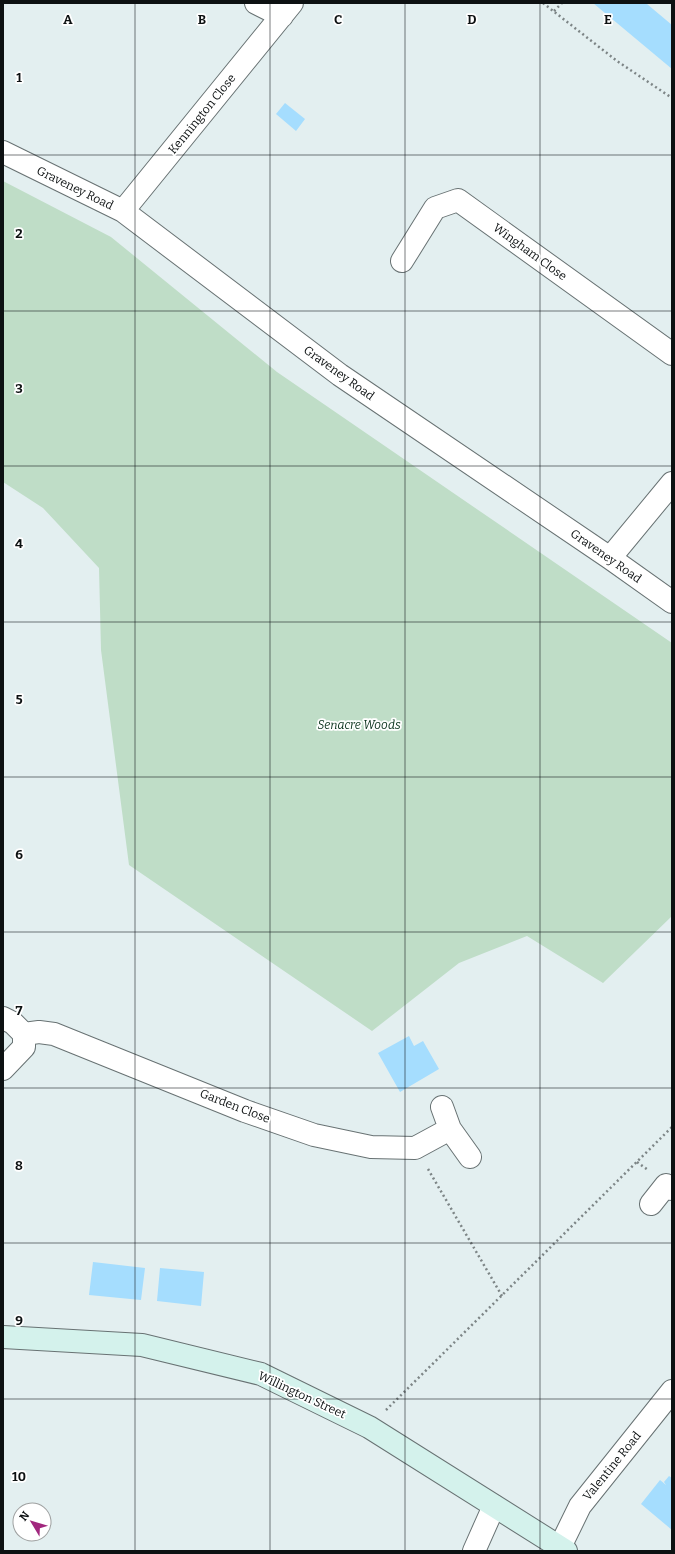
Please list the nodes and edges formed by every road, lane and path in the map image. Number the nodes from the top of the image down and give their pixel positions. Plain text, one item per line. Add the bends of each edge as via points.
1 (256, 3) edge
2 (543, 3) edge
3 (562, 3) edge
4 (287, 9) edge
5 (554, 11) junction
6 (672, 98) edge
7 (3, 152) edge
8 (123, 211) junction
9 (402, 261) dead end
10 (672, 354) edge
11 (672, 483) edge
12 (610, 558) junction
13 (672, 602) edge
14 (3, 1018) edge
15 (24, 1034) junction
16 (3, 1069) edge
17 (442, 1107) dead end
18 (672, 1127) edge
19 (450, 1129) junction
20 (415, 1148) junction
21 (470, 1157) dead end
22 (672, 1189) edge
23 (651, 1204) dead end
24 (502, 1296) junction
25 (3, 1337) edge
26 (672, 1391) edge
27 (369, 1427) junction
28 (494, 1506) junction
29 (563, 1549) edge
30 (474, 1551) edge

1 - 4 street, Kennington Close
2 - 5 path
3 - 5 path
4 - 8 street, Kennington Close
5 - 6 path via 617,61
7 - 8 street, Graveney Road
8 - 12 street, Graveney Road via 340,375
9 - 10 street, Wingham Close via 435,208 458,200
11 - 12 street
12 - 13 street, Graveney Road
14 - 15 street via 13,1022
15 - 16 street via 24,1047
15 - 20 street, Garden Close via 54,1034 245,1111 314,1135 371,1148
17 - 19 street
18 - 24 path
19 - 20 street, Garden Close
19 - 21 street
20 - 24 path
22 - 23 street via 666,1184
24 - 27 path
25 - 27 street, Willington Street via 142,1345 261,1374
26 - 29 street, Valentine Road via 580,1506
27 - 28 street, Willington Street
28 - 29 street, Willington Street
28 - 30 street

